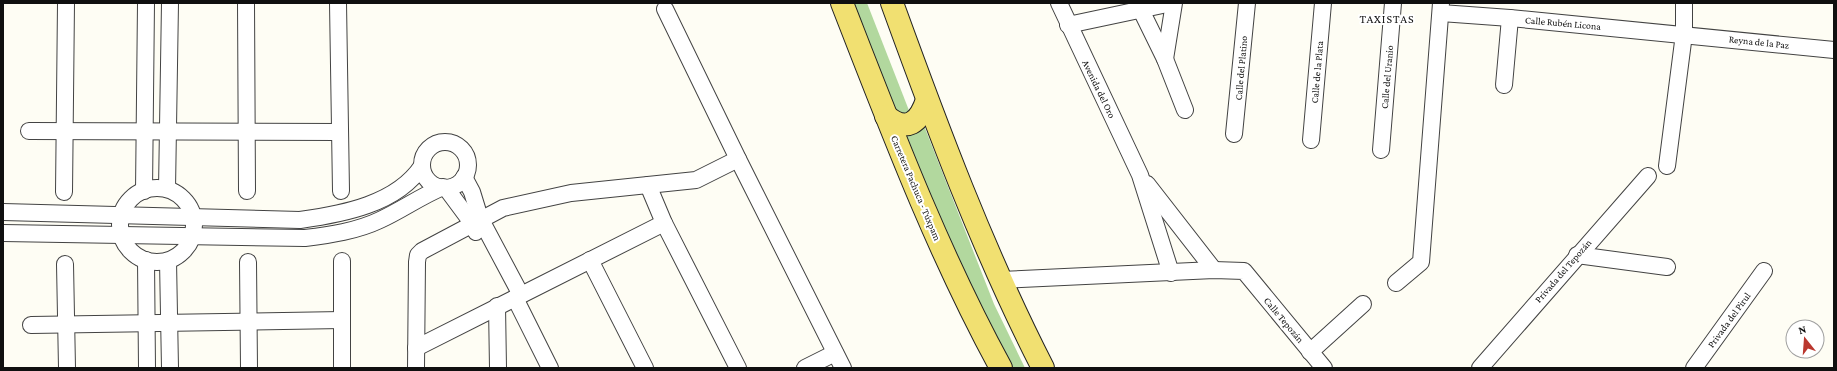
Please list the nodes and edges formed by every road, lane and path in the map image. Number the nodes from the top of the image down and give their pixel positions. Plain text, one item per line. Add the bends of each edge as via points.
1 (66, 3) edge
2 (146, 3) edge
3 (170, 3) edge
4 (246, 3) edge
5 (338, 3) edge
6 (842, 3) edge
7 (892, 3) edge
8 (1058, 3) edge
9 (1173, 3) edge
10 (1247, 3) edge
11 (1323, 3) edge
12 (1393, 3) edge
13 (1684, 3) edge
14 (1441, 8) edge
15 (665, 9) dead end
16 (1141, 10) junction
17 (1510, 18) junction
18 (1068, 25) junction
19 (1684, 34) junction
20 (1834, 50) edge
21 (1165, 59) junction
22 (1504, 85) dead end
23 (928, 100) junction
24 (1185, 110) dead end
25 (886, 116) junction
26 (29, 131) dead end
27 (65, 132) junction
28 (145, 132) junction
29 (168, 132) junction
30 (247, 132) junction
31 (340, 132) junction
32 (1234, 134) dead end
33 (1310, 140) dead end
34 (1381, 150) dead end
35 (738, 159) junction
36 (422, 166) junction
37 (1667, 166) dead end
38 (1140, 175) junction
39 (1648, 176) dead end
40 (464, 177) junction
41 (648, 185) junction
42 (444, 188) junction
43 (167, 190) junction
44 (144, 191) junction
45 (247, 191) dead end
46 (341, 191) dead end
47 (64, 192) dead end
48 (3, 212) edge
49 (122, 216) junction
50 (194, 218) junction
51 (476, 221) junction
52 (664, 223) junction
53 (3, 233) edge
54 (122, 236) junction
55 (192, 237) junction
56 (1577, 255) junction
57 (146, 260) junction
58 (168, 260) junction
59 (590, 260) junction
60 (342, 261) dead end
61 (248, 262) dead end
62 (65, 264) dead end
63 (1667, 267) dead end
64 (1214, 270) junction
65 (1764, 271) dead end
66 (1171, 273) junction
67 (1000, 280) junction
68 (1396, 283) dead end
69 (511, 300) junction
70 (1363, 304) dead end
71 (342, 320) junction
72 (248, 322) junction
73 (146, 323) junction
74 (169, 323) junction
75 (66, 324) junction
76 (30, 325) dead end
77 (416, 348) junction
78 (835, 352) junction
79 (1310, 352) junction
80 (67, 368) edge
81 (147, 368) edge
82 (170, 368) edge
83 (248, 368) edge
84 (342, 368) edge
85 (416, 368) edge
86 (498, 368) edge
87 (550, 368) edge
88 (645, 368) edge
89 (738, 368) edge
90 (805, 368) edge
91 (843, 368) edge
92 (1001, 368) edge
93 (1043, 368) edge
94 (1324, 368) edge
95 (1480, 368) edge
96 (1694, 368) edge

1 - 27 street
2 - 28 street
3 - 29 street
4 - 30 street
5 - 31 street
6 - 25 main road, Carretera Pachuca - Túxpam
7 - 23 main road
8 - 18 street, Avenida del Oro
9 - 16 street
9 - 21 street
10 - 32 street, Calle del Platino
11 - 33 street, Calle de la Plata
12 - 34 street, Calle del Uranio
13 - 19 street
14 - 17 street, Calle Rubén Licona
14 - 68 street via 1421,262
15 - 35 street
16 - 18 street
16 - 21 street
17 - 19 street, Calle Rubén Licona
17 - 22 street
18 - 38 street, Avenida del Oro
19 - 20 street, Reyna de la Paz
19 - 37 street
21 - 24 street
23 - 25 main road via 923,114 914,122 895,123
23 - 67 main road
25 - 92 main road, Carretera Pachuca - Túxpam via 934,231
26 - 27 street
27 - 28 street
27 - 47 street
28 - 29 street
28 - 44 street
29 - 30 street
29 - 43 street
30 - 31 street
30 - 45 street
31 - 46 street
35 - 41 street via 696,180
35 - 78 street
36 - 40 street via 423,159 432,146 447,142 455,144 466,155 468,163
36 - 42 street via 427,179 432,184
36 - 50 street via 405,186 372,203 335,215 300,220
38 - 64 street, Avenida del Oro
38 - 66 street, Avenida del Oro
39 - 56 street, Privada del Tepozán
40 - 42 street via 459,183
40 - 51 street via 472,192
41 - 51 street via 537,199 503,208
41 - 52 street
42 - 51 street
42 - 55 street via 429,193 379,221 341,233 305,238
43 - 44 street
43 - 50 street via 183,198
44 - 49 street via 130,200
48 - 49 street
49 - 50 street
49 - 54 street
50 - 55 street
51 - 69 street
51 - 77 street via 418,255
52 - 59 street
52 - 89 street
53 - 54 street
54 - 55 street
54 - 57 street via 133,254
55 - 58 street via 190,244 181,254
56 - 63 street
56 - 95 street, Privada del Tepozán
57 - 58 street
57 - 73 street
58 - 74 street
59 - 69 street
59 - 88 street
60 - 71 street
61 - 72 street
62 - 75 street
64 - 66 street
64 - 79 street, Calle Tepozán via 1244,271
65 - 96 street, Privada del Pirul
66 - 67 street
67 - 93 main road
69 - 77 street
69 - 86 street
69 - 87 street
70 - 79 street
71 - 72 street
71 - 84 street
72 - 74 street
72 - 83 street
73 - 74 street
73 - 75 street
73 - 81 street
74 - 82 street
75 - 76 street
75 - 80 street
77 - 85 street
78 - 90 street
78 - 91 street
79 - 94 street, Calle Tepozán

